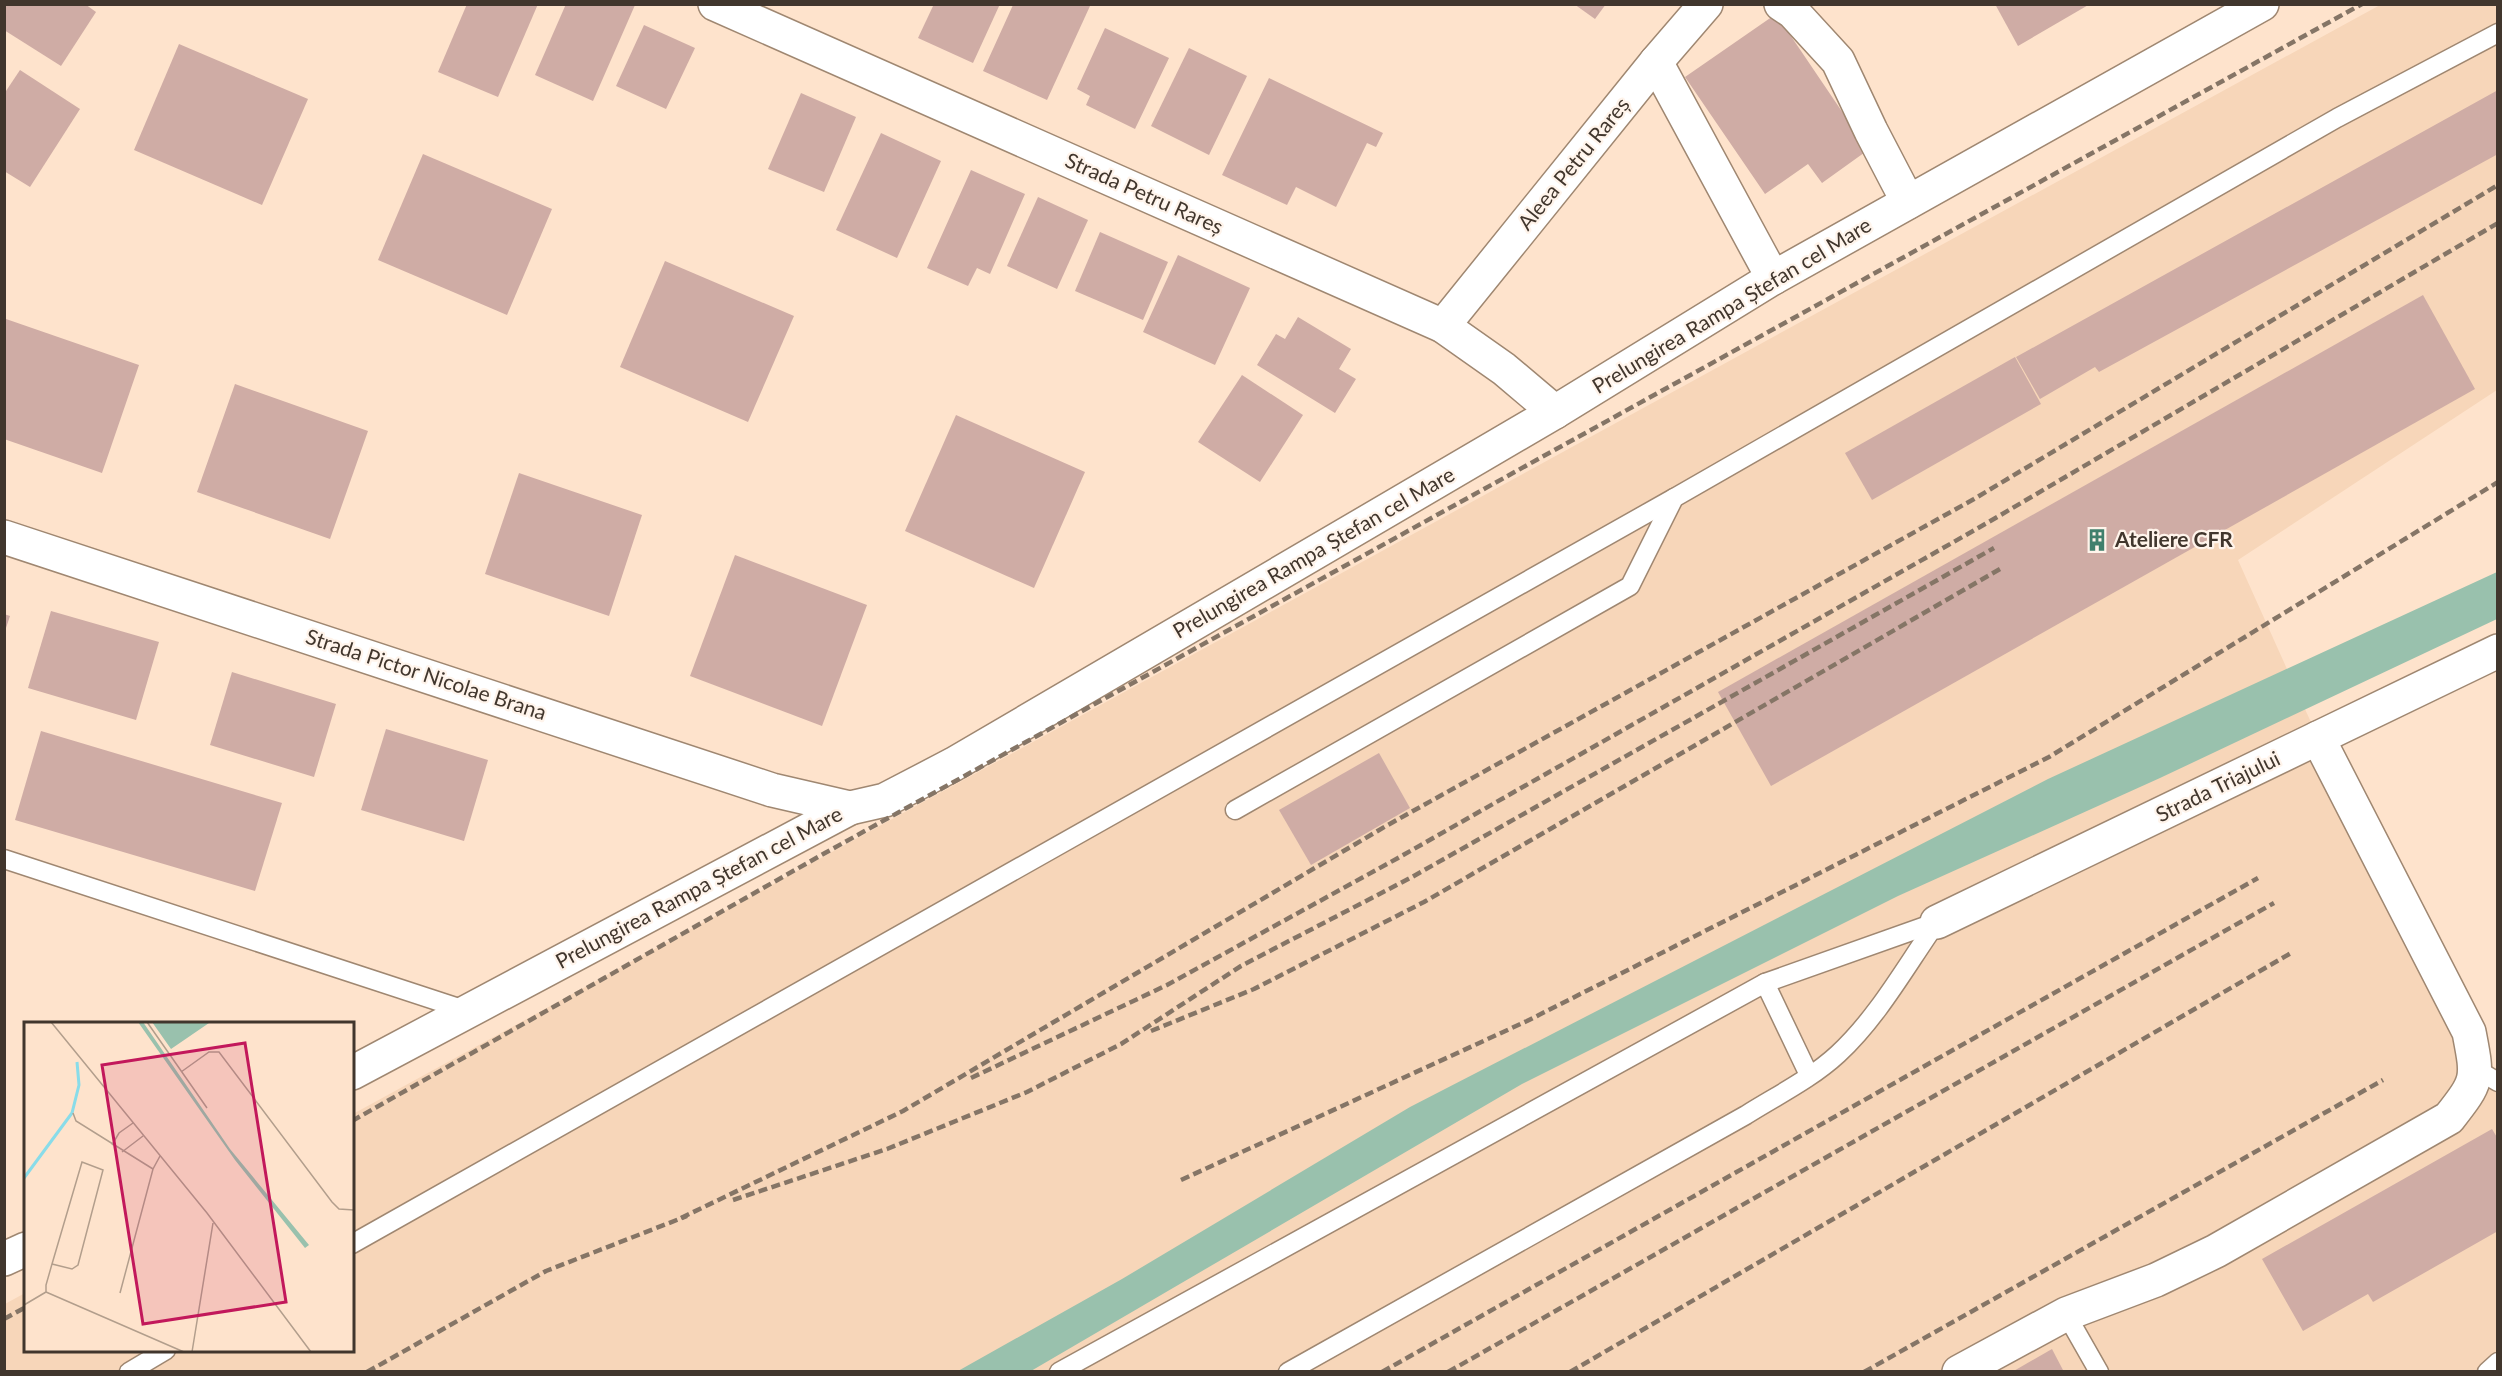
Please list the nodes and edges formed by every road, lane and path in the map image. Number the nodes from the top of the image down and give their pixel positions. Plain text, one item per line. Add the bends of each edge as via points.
1 (715, 4) edge
2 (1706, 4) edge
3 (1781, 4) edge
4 (2262, 4) edge
5 (2498, 33) edge
6 (1656, 62) junction
7 (1908, 201) junction
8 (1773, 278) junction
9 (1443, 326) junction
10 (1555, 412) junction
11 (1674, 498) junction
12 (4, 537) edge
13 (2498, 651) edge
14 (2318, 738) junction
15 (850, 808) junction
16 (1235, 810) dead end
17 (4, 859) edge
18 (1937, 922) junction
19 (1765, 983) junction
20 (468, 1011) junction
21 (354, 1072) edge
22 (1809, 1076) junction
23 (2487, 1076) edge
24 (354, 1243) edge
25 (24, 1251) edge
26 (4, 1259) edge
27 (2066, 1314) junction
28 (162, 1352) edge
29 (2498, 1362) edge
30 (129, 1371) edge
31 (1059, 1371) edge
32 (1288, 1371) edge
33 (1959, 1371) edge
34 (2099, 1371) edge
35 (2487, 1371) edge

1 - 9 street, Strada Petru Rareș
2 - 6 street, Aleea Petru Rareș
3 - 7 street via 1838,61
4 - 7 street, Prelungirea Rampa Ștefan cel Mare
5 - 11 lane via 2337,118
6 - 8 street
6 - 9 street, Aleea Petru Rareș
7 - 8 street, Prelungirea Rampa Ștefan cel Mare
8 - 10 street, Prelungirea Rampa Ștefan cel Mare
9 - 10 street, Strada Petru Rareș via 1504,369
10 - 15 street, Prelungirea Rampa Ștefan cel Mare via 954,764 885,800
11 - 16 lane via 1630,586
11 - 24 lane
12 - 15 street, Strada Pictor Nicolae Brana via 772,790
13 - 14 street, Strada Triajului
14 - 18 street, Strada Triajului
14 - 23 street via 2469,1032
15 - 20 street, Prelungirea Rampa Ștefan cel Mare
17 - 20 lane
18 - 19 lane
18 - 22 lane via 1869,1020 1837,1055
19 - 22 lane
19 - 31 lane
20 - 21 street, Prelungirea Rampa Ștefan cel Mare
22 - 32 lane via 1746,1116
23 - 27 street via 2449,1118 2216,1251 2156,1280
25 - 26 street
27 - 33 street
27 - 34 lane
28 - 30 lane
29 - 35 lane

